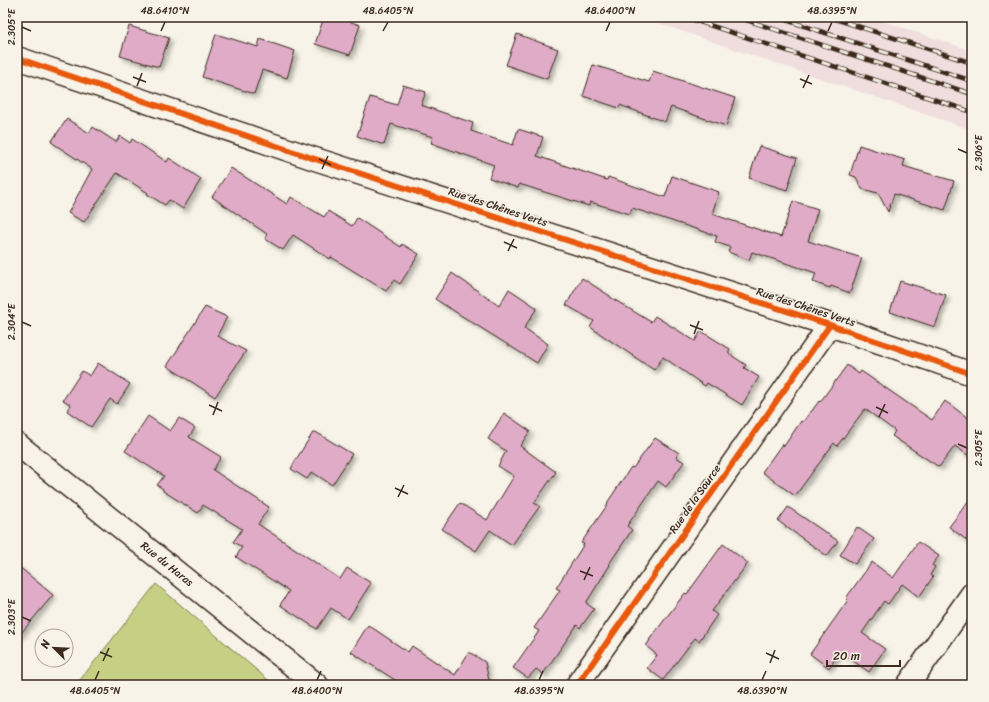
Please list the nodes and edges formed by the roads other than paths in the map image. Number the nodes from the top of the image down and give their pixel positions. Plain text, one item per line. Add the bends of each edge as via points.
1 (17, 58) edge
2 (830, 325) junction
3 (972, 374) edge
4 (17, 444) edge
5 (972, 594) edge
6 (317, 685) edge
7 (577, 685) edge
8 (908, 685) edge

1 - 2 street, Rue des Chênes Verts via 312,158
2 - 3 street, Rue des Chênes Verts
2 - 7 street, Rue de la Source
4 - 6 street, Rue du Haras
5 - 8 street

